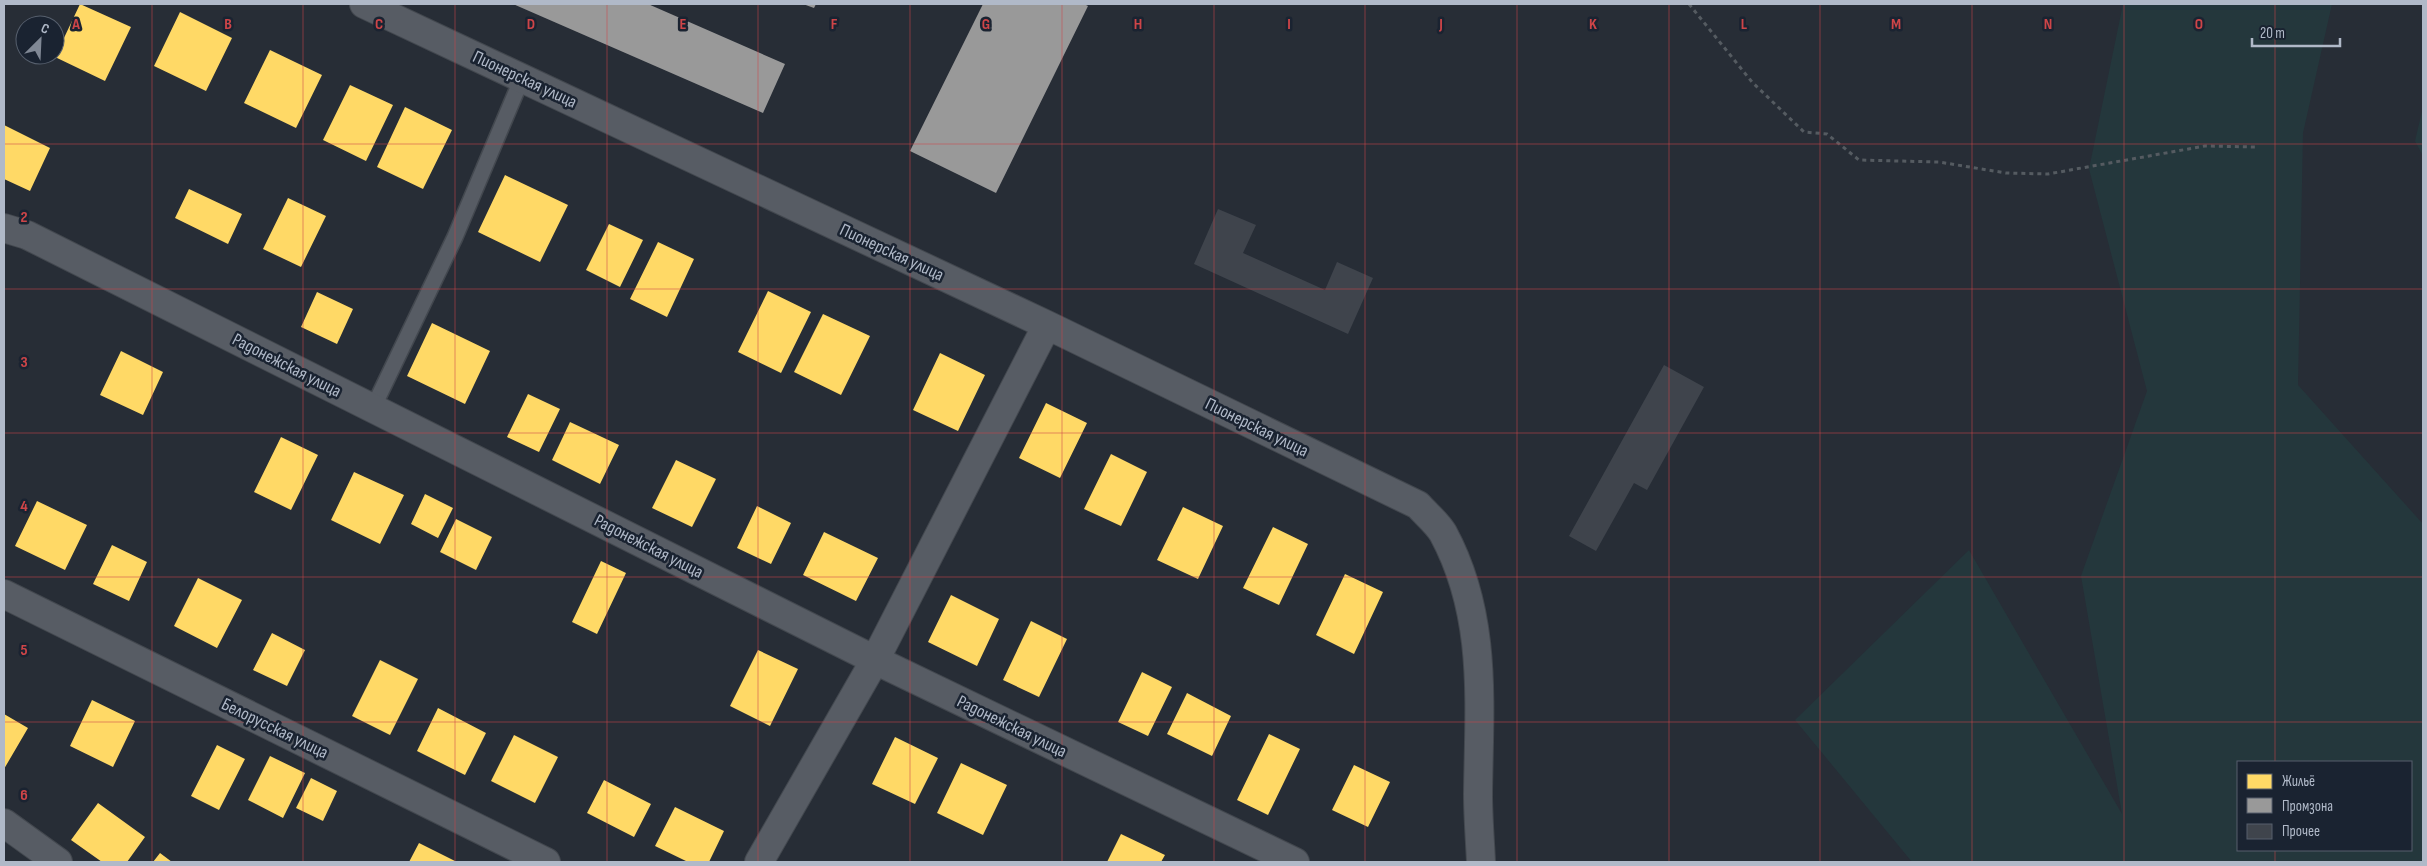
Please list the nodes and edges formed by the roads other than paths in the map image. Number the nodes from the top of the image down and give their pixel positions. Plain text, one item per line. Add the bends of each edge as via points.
1 (364, 4) edge
2 (522, 78) junction
3 (4, 228) edge
4 (1047, 325) junction
5 (373, 408) junction
6 (4, 594) edge
7 (875, 660) junction
8 (4, 823) edge
9 (58, 862) edge
10 (546, 862) edge
11 (759, 862) edge
12 (1295, 862) edge
13 (1481, 862) edge

1 - 2 street, Пионерская улица
2 - 4 street, Пионерская улица
2 - 5 lane via 454,238
3 - 5 street, Радонежская улица via 27,235
4 - 7 street
4 - 13 street, Пионерская улица via 1418,505 1442,532 1461,574 1477,642 1481,714 1478,795
5 - 7 street, Радонежская улица
6 - 10 street, Белорусская улица
7 - 11 street
7 - 12 street, Радонежская улица
8 - 9 street

